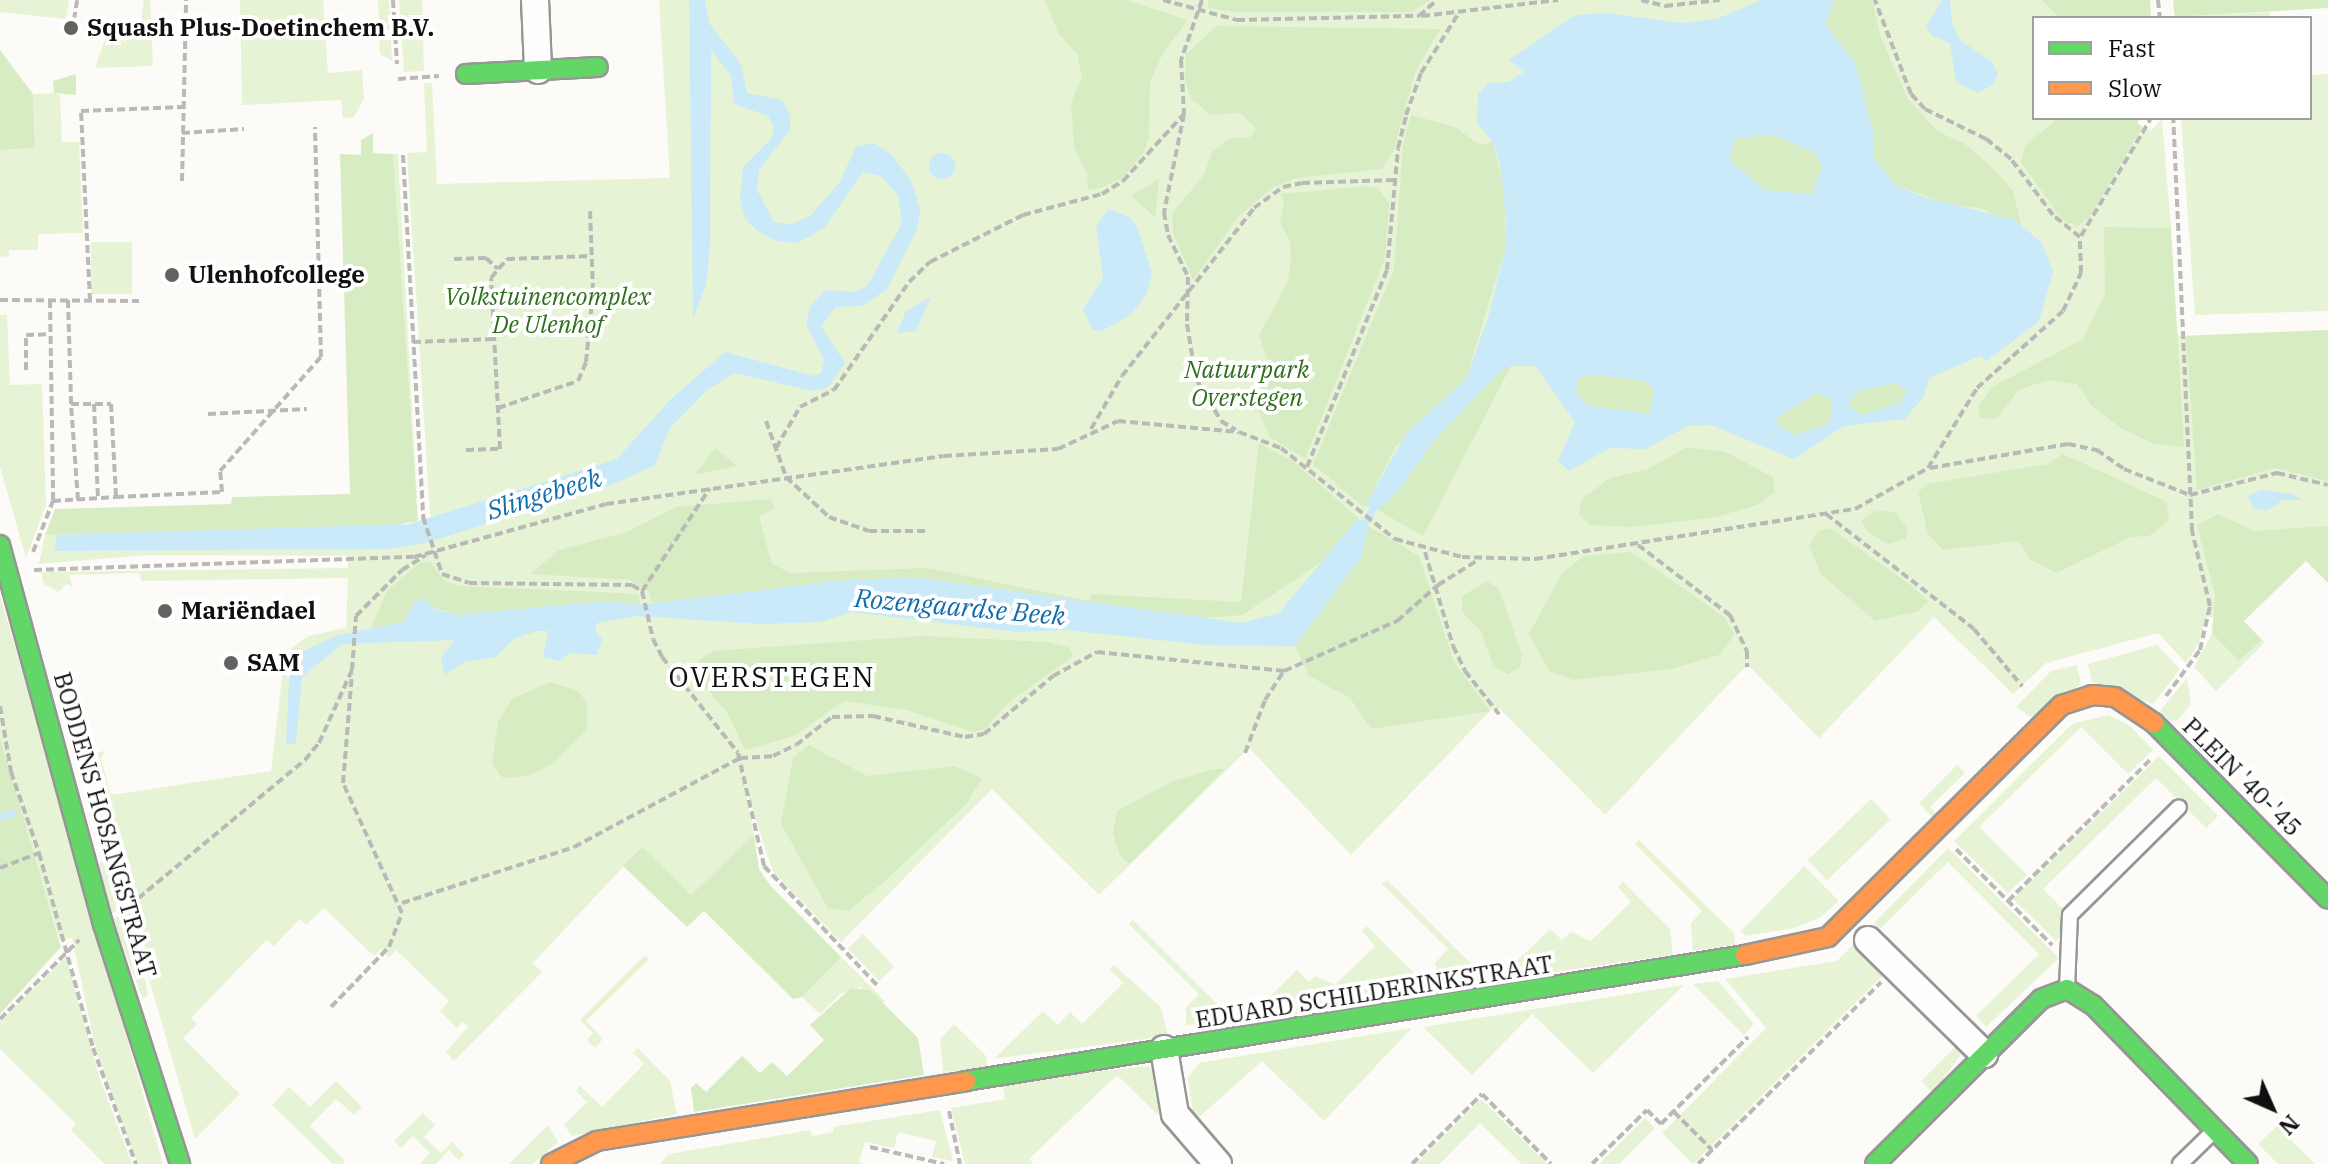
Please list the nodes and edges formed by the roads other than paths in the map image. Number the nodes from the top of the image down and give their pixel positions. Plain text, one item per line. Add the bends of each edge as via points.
1 (535, 0) edge
2 (598, 67) dead end
3 (538, 70) junction
4 (466, 74) road end
5 (0, 545) edge
6 (2115, 697) joint
7 (2179, 807) dead end
8 (2328, 899) edge
9 (1868, 940) dead end
10 (2067, 989) junction
11 (1164, 1049) junction
12 (1984, 1054) junction
13 (2215, 1130) junction
14 (180, 1164) edge
15 (551, 1164) edge
16 (1218, 1164) edge
17 (1875, 1164) edge
18 (2180, 1164) edge
19 (2248, 1164) edge

1 - 3 street
2 - 3 street
3 - 4 street
5 - 14 street, BODDENS HOSANGSTRAAT via 103,924
6 - 8 street, PLEIN '40-'45 via 2149,717
6 - 11 street, EDUARD SCHILDERINKSTRAAT via 2092,695 2062,705 1828,937
7 - 10 lane via 2070,915
9 - 12 street
10 - 12 street via 2041,999
10 - 13 street via 2093,1005
11 - 15 street, EDUARD SCHILDERINKSTRAAT via 597,1141
11 - 16 street via 1175,1114
12 - 17 street
13 - 18 lane
13 - 19 street

